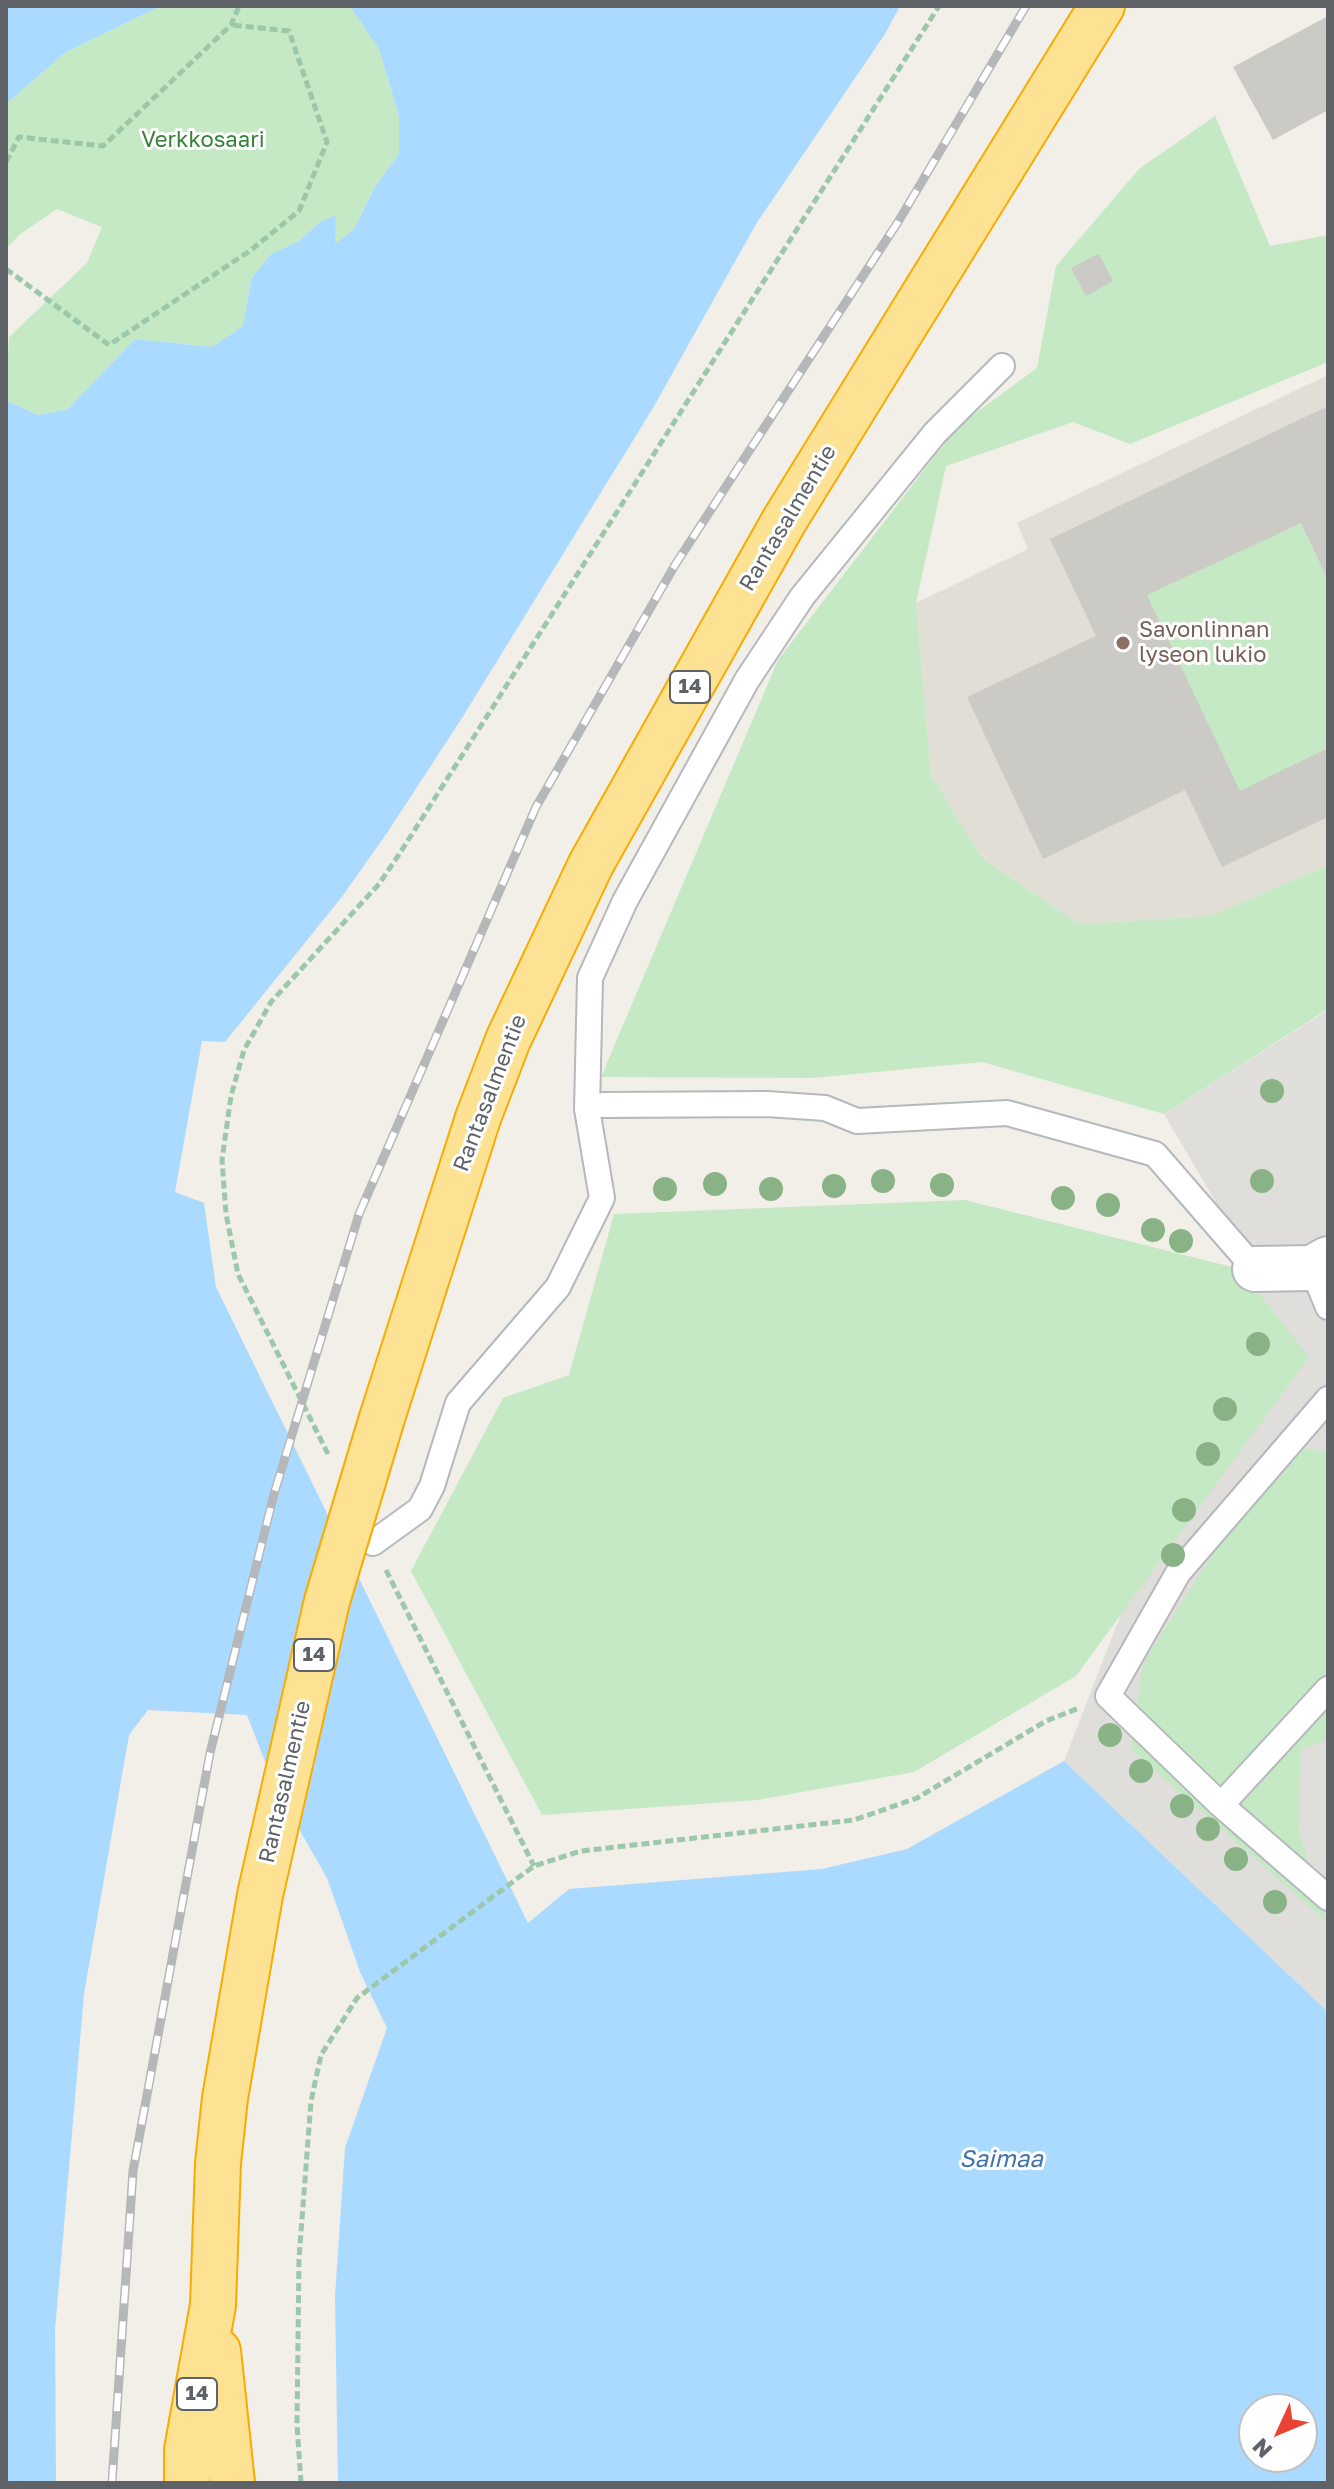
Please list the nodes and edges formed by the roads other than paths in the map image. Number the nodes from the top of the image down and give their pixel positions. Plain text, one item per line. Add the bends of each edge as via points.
1 (1102, 6) edge
2 (1002, 366) dead end
3 (603, 1105) dead end
4 (1255, 1269) joint
5 (1323, 1278) edge
6 (1328, 1399) edge
7 (373, 1543) road end
8 (1328, 1689) edge
9 (1221, 1805) junction
10 (1328, 1898) edge
11 (213, 2305) junction
12 (187, 2483) edge
13 (232, 2483) edge

1 - 11 highway, Rantasalmentie / 14, bridge via 784,521 591,864 508,1040 478,1118 327,1601 260,1895 225,2098
2 - 7 lane via 935,433 802,597 747,680 625,901 590,978 587,1109 602,1198 558,1287 458,1403 420,1509
3 - 4 lane via 767,1104 825,1108 857,1121 1007,1113 1155,1154
4 - 5 street
6 - 9 lane via 1178,1573 1108,1696
8 - 9 lane
9 - 10 lane
11 - 12 highway, Rantasalmentie / 14 via 187,2450
11 - 13 highway, Rantasalmentie / 14

